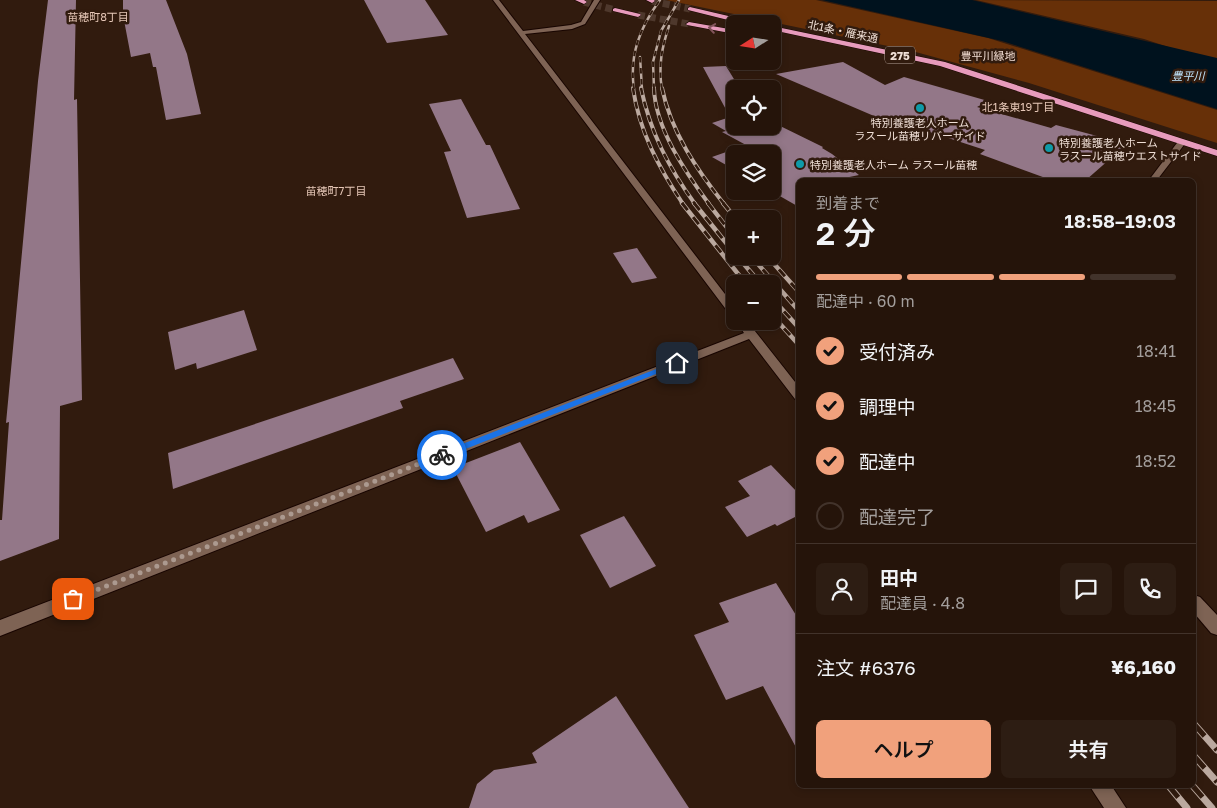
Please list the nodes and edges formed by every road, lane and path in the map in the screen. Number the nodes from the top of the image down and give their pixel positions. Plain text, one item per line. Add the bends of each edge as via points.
1 (496, 0) edge
2 (597, 0) edge
3 (690, 9) tunnel mouth
4 (615, 10) tunnel mouth
5 (638, 15) tunnel mouth
6 (726, 17) edge
7 (689, 24) tunnel mouth
8 (726, 30) edge
9 (781, 30) edge
10 (522, 33) junction
11 (791, 41) dead end
12 (1025, 90) junction
13 (1183, 141) junction
14 (1217, 153) edge
15 (1155, 178) edge
16 (726, 302) edge
17 (748, 330) edge
18 (751, 334) junction
19 (796, 392) edge
20 (1196, 604) edge
21 (1217, 627) edge
22 (0, 628) edge
23 (1101, 788) edge
24 (1116, 808) edge

1 - 10 street
2 - 10 street via 583,23
3 - 6 highway
4 - 5 highway
8 -> 7 highway
9 - 12 highway, 北1条・雁来通 / 275 via 942,64
10 - 16 street
11 - 12 highway, 北1条・雁来通 / 275 via 879,56
12 - 13 highway, 北1条・雁来通 / 275
13 - 14 highway, 北1条・雁来通 / 275
13 - 15 street
17 - 18 street
18 - 19 street
18 - 22 street
20 - 21 street
23 - 24 street

